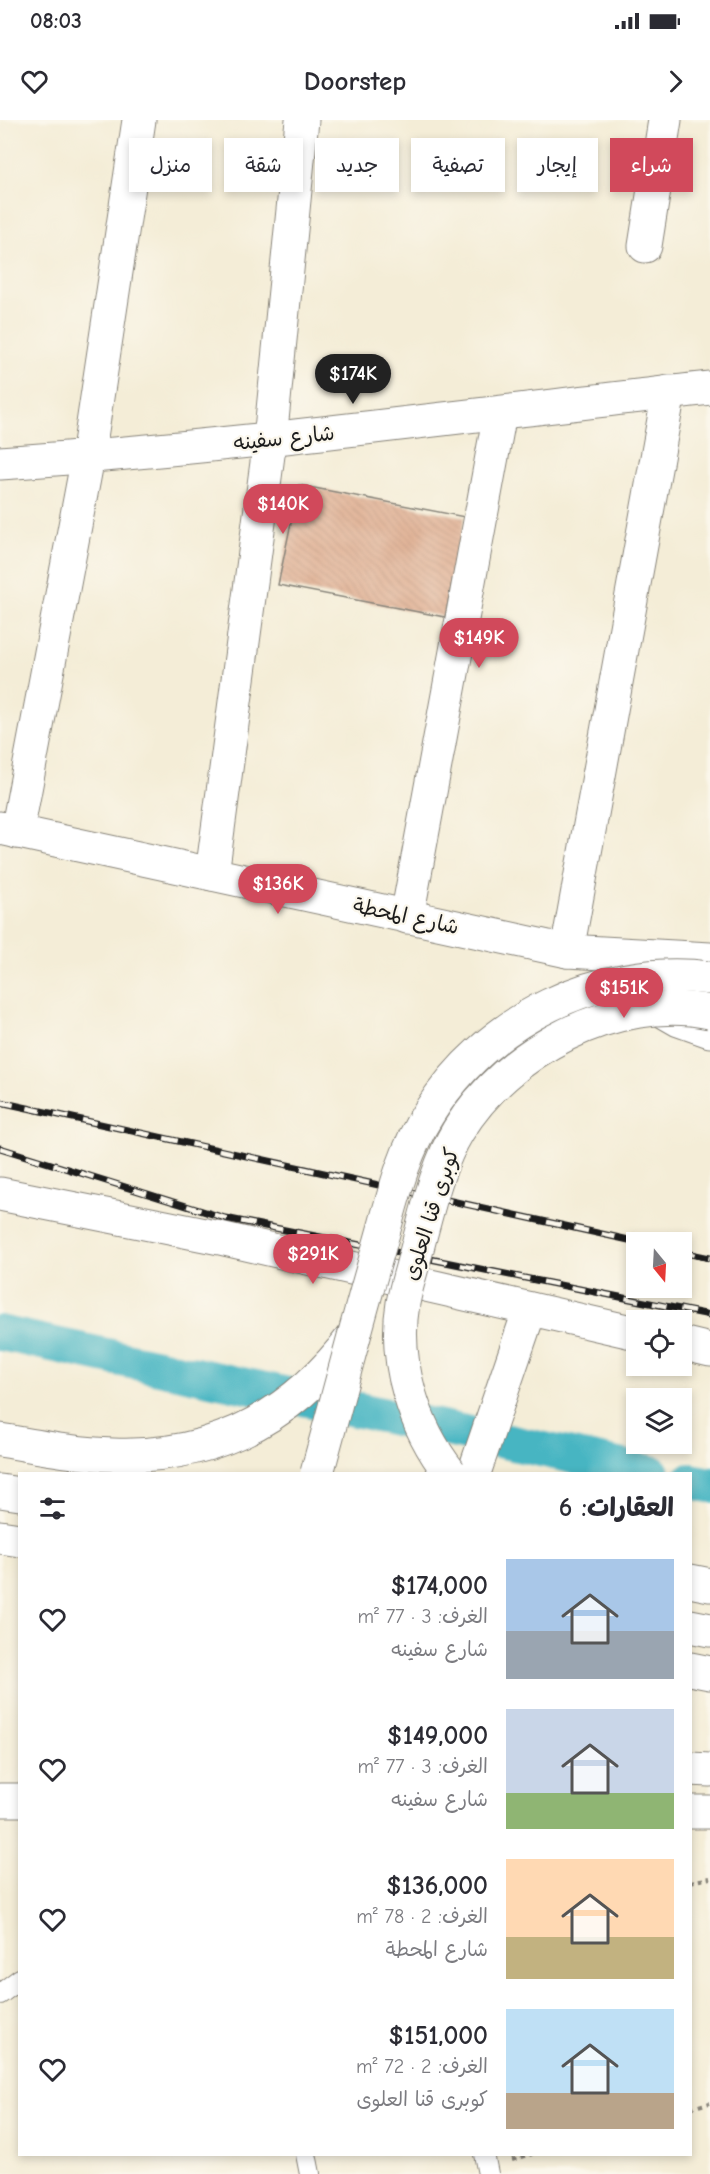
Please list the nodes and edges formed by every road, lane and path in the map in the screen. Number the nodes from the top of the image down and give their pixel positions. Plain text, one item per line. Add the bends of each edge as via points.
1 (139, 120) edge
2 (302, 120) edge
3 (665, 120) edge
4 (645, 246) dead end
5 (710, 388) edge
6 (669, 392) junction
7 (500, 413) junction
8 (270, 440) junction
9 (88, 457) junction
10 (0, 462) edge
11 (8, 830) edge
12 (212, 874) junction
13 (407, 917) junction
14 (567, 951) junction
15 (709, 958) edge
16 (710, 1011) edge
17 (710, 1031) edge
18 (0, 1194) edge
19 (530, 1309) junction
20 (626, 1331) edge
21 (354, 1335) junction
22 (692, 1346) edge
23 (710, 1350) edge
24 (0, 1440) edge
25 (317, 1472) edge
26 (449, 1472) edge
27 (474, 1472) edge
28 (0, 1491) edge
29 (18, 1494) edge
30 (0, 1537) edge
31 (18, 1540) edge
32 (692, 1581) edge
33 (710, 1585) edge
34 (692, 1626) edge
35 (710, 1630) edge
36 (692, 1669) edge
37 (710, 1673) edge
38 (692, 1769) edge
39 (710, 1770) edge
40 (0, 1800) edge
41 (18, 1800) edge
42 (692, 1812) edge
43 (710, 1812) edge
44 (710, 1878) edge
45 (692, 1882) edge
46 (18, 1980) edge
47 (0, 1994) edge
48 (710, 2103) edge
49 (692, 2108) edge
50 (306, 2156) edge
51 (484, 2156) edge
52 (310, 2174) edge
53 (488, 2174) edge

1 - 9 main road
2 - 8 main road
3 - 4 main road
5 - 6 main road, شارع سفينه
6 - 7 main road, شارع سفينه
6 - 14 main road
7 - 8 main road, شارع سفينه
7 - 13 main road
8 - 9 main road, شارع سفينه
8 - 12 main road
9 - 10 main road, شارع سفينه
9 - 11 main road
11 - 12 main road, شارع المحطة
12 - 13 main road, شارع المحطة
13 - 14 main road, شارع المحطة
14 - 15 main road, شارع المحطة
14 - 17 main road, شارع المحطة via 621,988 679,1020
15 - 21 main road, كوبرى قنا العلوى, bridge via 660,976 612,982 566,996 485,1047 452,1081 409,1149
16 - 26 main road, كوبرى قنا العلوى, bridge via 670,1008 638,1012 572,1032 538,1049 507,1072 458,1131 429,1202 403,1304 401,1344 407,1384 419,1421
18 - 19 main road via 220,1238
19 - 20 main road
19 - 27 main road
21 - 24 main road via 334,1362 301,1394 254,1426 223,1439 187,1449 114,1456
21 - 25 main road, كوبرى قنا العلوى, bridge
22 - 23 main road
28 - 29 main road
30 - 31 main road
32 - 33 main road
34 - 35 main road
36 - 37 main road
38 - 39 main road
40 - 41 main road
42 - 43 main road
44 - 45 path
46 - 47 lane
48 - 49 path
50 - 52 lane
51 - 53 lane

